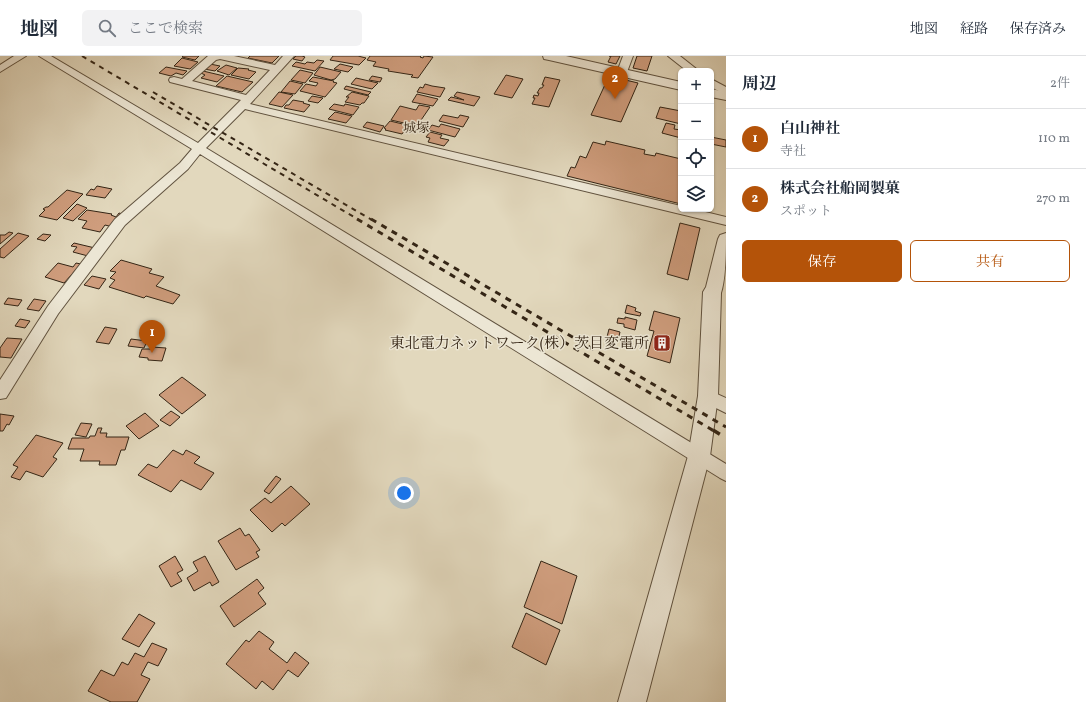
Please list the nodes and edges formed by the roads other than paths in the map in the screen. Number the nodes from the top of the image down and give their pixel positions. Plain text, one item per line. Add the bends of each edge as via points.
1 (20, 56) edge
2 (44, 56) edge
3 (220, 56) edge
4 (289, 56) edge
5 (549, 56) edge
6 (628, 56) edge
7 (673, 56) edge
8 (276, 68) junction
9 (690, 68) edge
10 (0, 69) edge
11 (622, 72) junction
12 (714, 84) edge
13 (678, 85) edge
14 (726, 92) edge
15 (714, 94) edge
16 (726, 96) edge
17 (245, 102) junction
18 (200, 149) junction
19 (726, 221) edge
20 (726, 239) edge
21 (2, 387) edge
22 (708, 396) junction
23 (726, 406) edge
24 (699, 456) junction
25 (726, 473) edge
26 (632, 702) edge

1 - 10 street
2 - 18 street
3 - 8 street
3 - 17 street via 213,57 179,81
4 - 8 street
5 - 11 street
6 - 11 street
7 - 9 street
8 - 17 street
11 - 13 street
12 - 14 street
15 - 16 street
17 - 18 street
17 - 19 street
18 - 21 street via 120,222 54,310
18 - 24 street
20 - 22 street via 712,292
22 - 23 street
22 - 24 street
24 - 25 street
24 - 26 street

